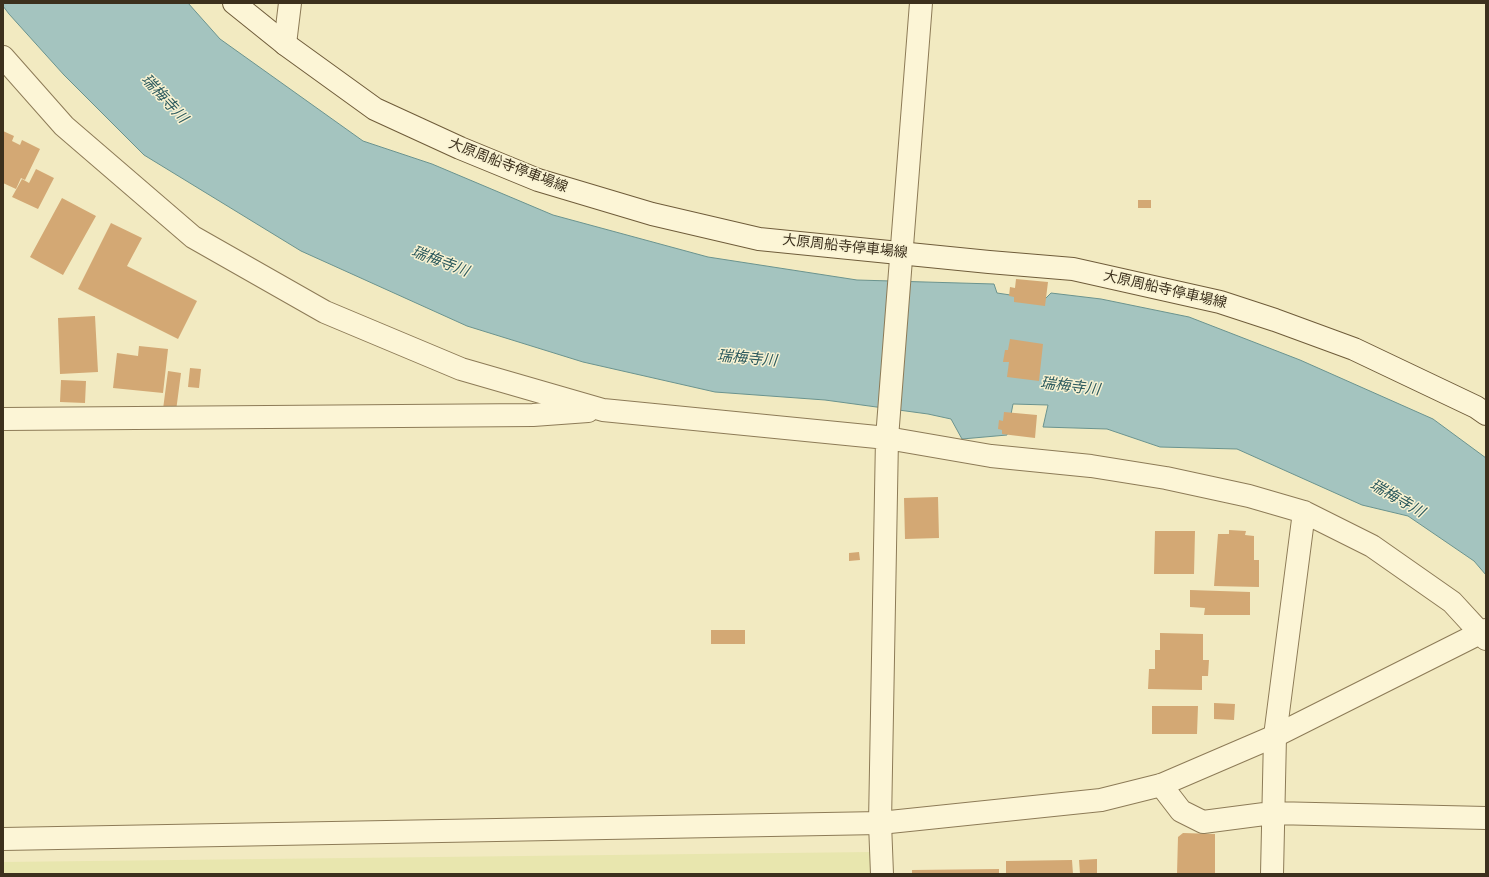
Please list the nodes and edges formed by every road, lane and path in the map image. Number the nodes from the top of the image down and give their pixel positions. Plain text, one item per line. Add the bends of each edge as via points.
1 (234, 3) edge
2 (290, 3) edge
3 (921, 3) edge
4 (285, 44) junction
5 (3, 57) edge
6 (902, 253) junction
7 (603, 410) junction
8 (1486, 414) edge
9 (3, 419) edge
10 (887, 438) junction
11 (1304, 512) junction
12 (1484, 634) edge
13 (1275, 736) junction
14 (1161, 786) junction
15 (1272, 813) junction
16 (1486, 818) edge
17 (880, 823) junction
18 (3, 839) edge
19 (882, 874) edge
20 (1272, 874) edge

1 - 4 street, 大原周船寺停車場線
2 - 4 street
3 - 6 street
4 - 6 street, 大原周船寺停車場線 via 375,109 538,180 652,214 759,239
5 - 7 street via 64,126 193,237 325,312 461,369
6 - 8 street, 大原周船寺停車場線 via 1072,269 1220,302 1354,349
6 - 10 street
7 - 9 street via 532,415
7 - 10 street
10 - 11 street via 991,456 1092,466 1166,478 1249,496
10 - 17 street
11 - 12 street via 1372,546 1452,602
11 - 13 street
12 - 13 street
13 - 14 street
13 - 15 street
14 - 15 street via 1181,811 1202,822
14 - 17 street via 1102,800
15 - 16 street
15 - 20 street
17 - 18 street
17 - 19 street

